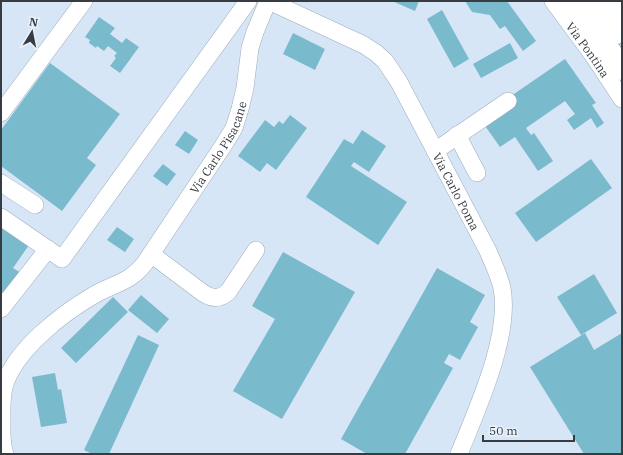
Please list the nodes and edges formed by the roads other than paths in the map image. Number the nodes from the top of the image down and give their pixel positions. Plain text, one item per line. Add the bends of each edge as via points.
1 (84, 1) edge
2 (248, 1) edge
3 (268, 1) edge
4 (553, 1) edge
5 (574, 1) edge
6 (594, 1) edge
7 (613, 1) edge
8 (622, 14) edge
9 (622, 43) edge
10 (622, 69) edge
11 (622, 99) edge
12 (508, 101) dead end
13 (1, 113) edge
14 (458, 135) junction
15 (435, 151) junction
16 (477, 173) dead end
17 (1, 183) edge
18 (35, 206) dead end
19 (1, 217) edge
20 (48, 249) junction
21 (256, 250) dead end
22 (151, 254) junction
23 (1, 309) edge
24 (5, 454) edge
25 (459, 454) edge

1 - 13 street
2 - 20 street via 62,259
3 - 15 street, Via Carlo Poma via 352,38 381,57 391,70
3 - 22 street, Via Carlo Pisacane via 250,48 244,94 234,128
4 - 11 street, Via Pontina
5 - 10 highway
6 - 9 highway
7 - 8 street
12 - 14 street
14 - 15 street
14 - 16 street
15 - 25 street, Via Carlo Poma via 488,250 500,281 503,303 502,327 496,354
17 - 18 street
19 - 20 street
20 - 23 street
21 - 22 street via 228,292 218,298 203,293
22 - 24 street, Via Carlo Pisacane via 132,277 97,293 69,311 42,334 16,362 7,377 3,393 2,442

